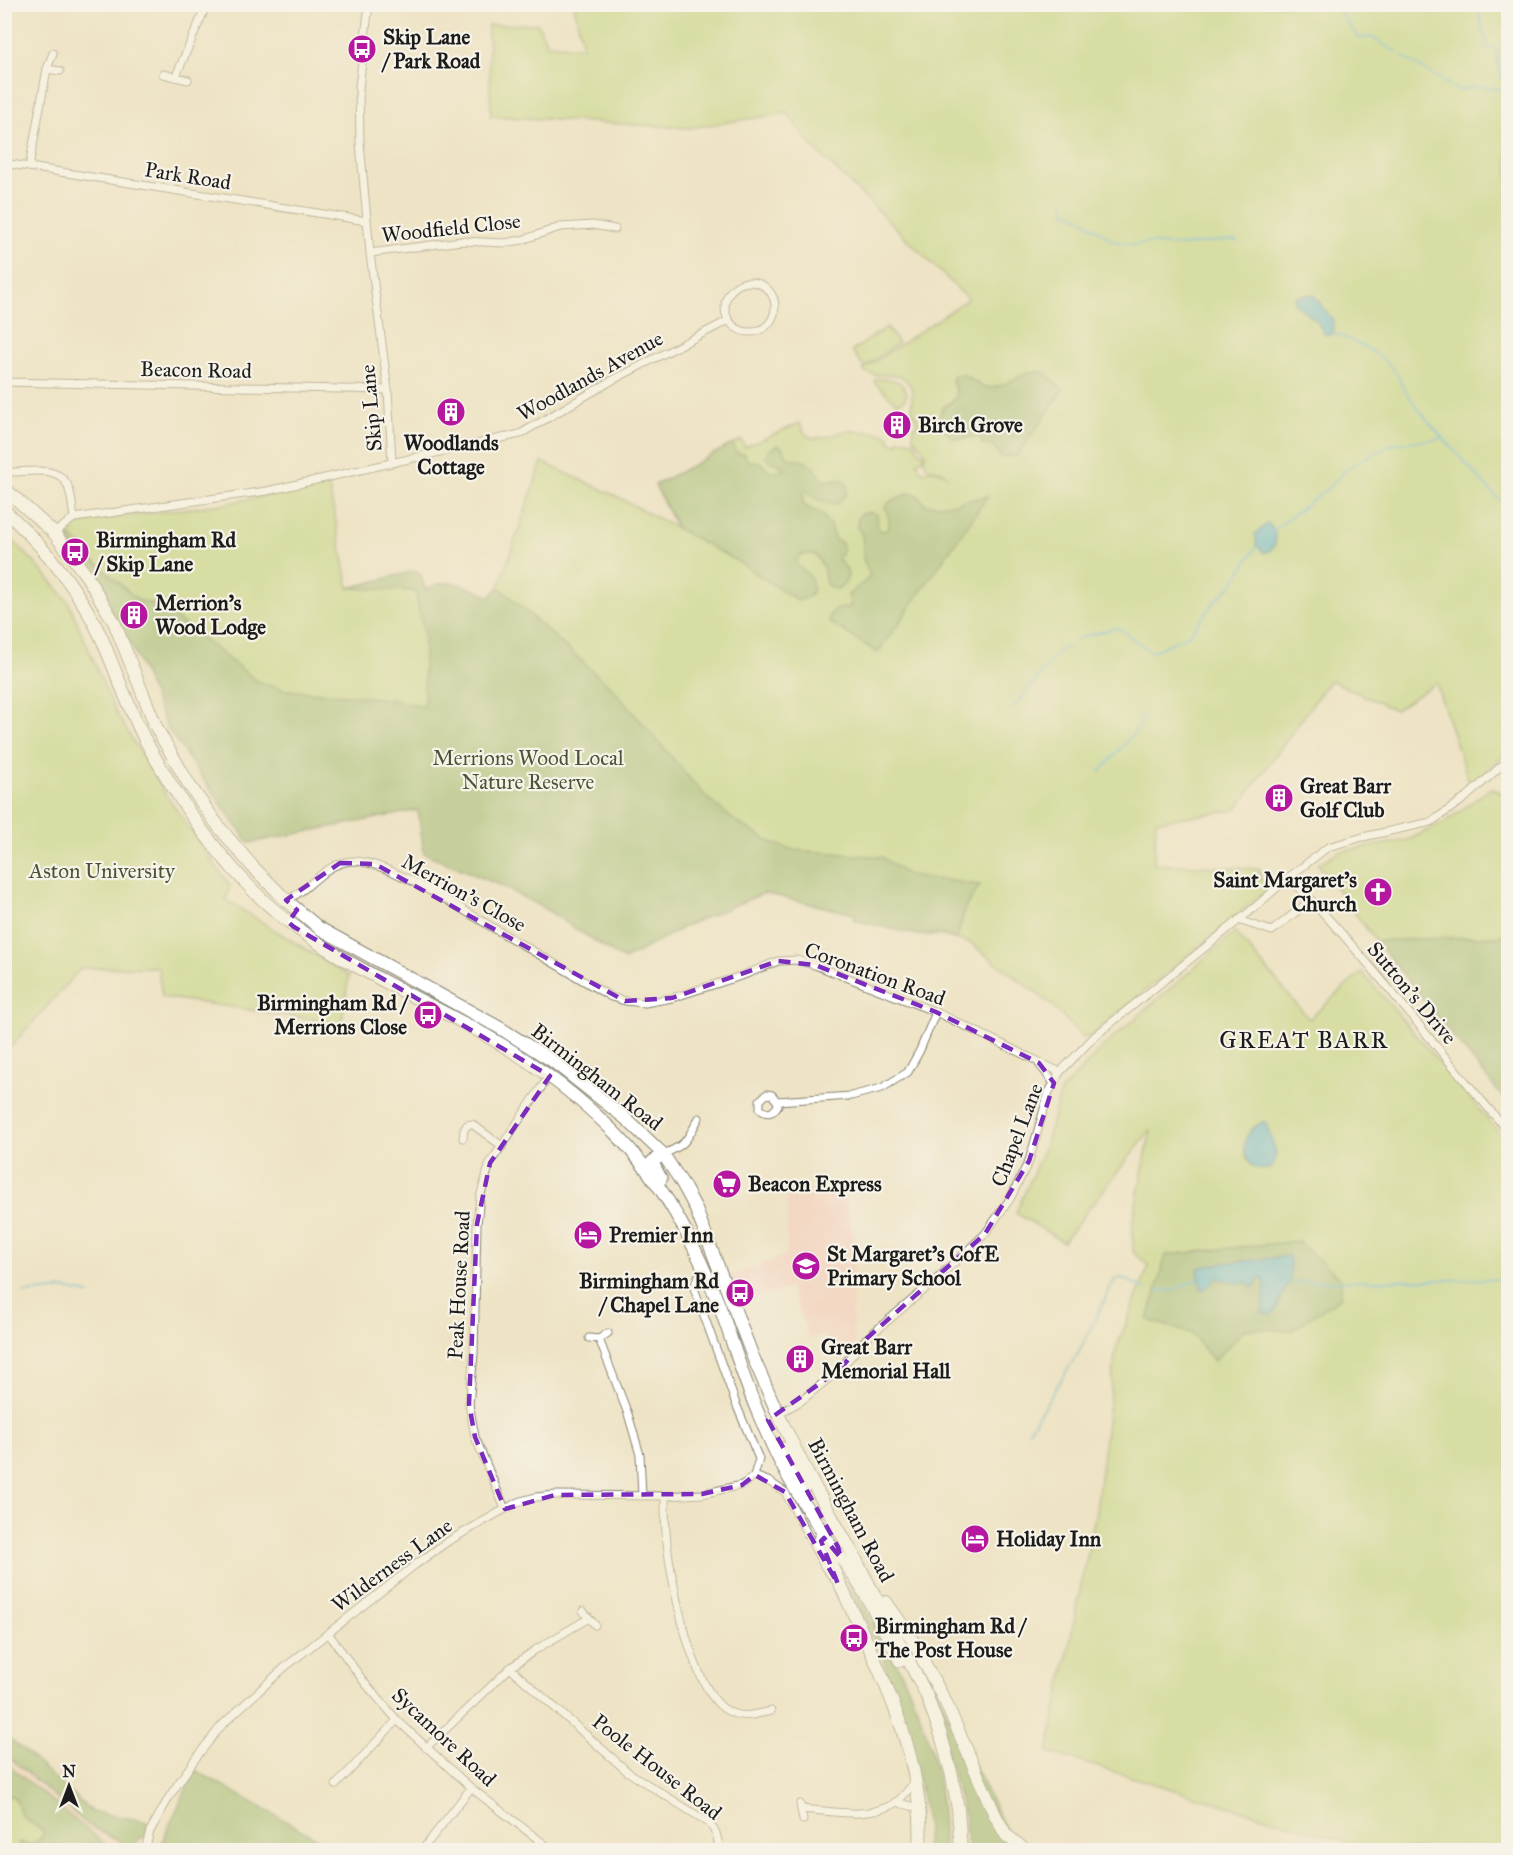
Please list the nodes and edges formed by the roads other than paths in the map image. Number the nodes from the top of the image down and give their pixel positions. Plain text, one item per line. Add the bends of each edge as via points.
1 (207, 4) edge
2 (369, 4) edge
3 (4, 5) edge
4 (5, 22) edge
5 (53, 53) dead end
6 (47, 69) junction
7 (60, 70) dead end
8 (163, 74) dead end
9 (176, 76) junction
10 (188, 80) dead end
11 (4, 164) edge
12 (29, 167) junction
13 (367, 221) junction
14 (615, 229) dead end
15 (370, 253) junction
16 (729, 320) junction
17 (4, 382) edge
18 (388, 390) junction
19 (392, 462) junction
20 (11, 472) dead end
21 (4, 488) edge
22 (4, 510) edge
23 (75, 518) junction
24 (54, 534) junction
25 (1509, 760) edge
26 (1289, 877) junction
27 (283, 897) junction
28 (1311, 900) junction
29 (268, 905) junction
30 (297, 910) junction
31 (1238, 920) junction
32 (288, 922) junction
33 (625, 1001) joint
34 (936, 1012) junction
35 (1039, 1063) junction
36 (1060, 1072) junction
37 (549, 1076) junction
38 (1054, 1083) junction
39 (777, 1101) dead end
40 (699, 1118) dead end
41 (1509, 1131) edge
42 (463, 1138) dead end
43 (502, 1146) junction
44 (663, 1154) junction
45 (671, 1166) junction
46 (672, 1205) junction
47 (682, 1224) junction
48 (704, 1268) junction
49 (608, 1333) dead end
50 (589, 1338) dead end
51 (599, 1339) junction
52 (778, 1414) junction
53 (754, 1476) junction
54 (642, 1496) junction
55 (665, 1496) junction
56 (807, 1508) junction
57 (505, 1509) junction
58 (847, 1559) junction
59 (839, 1586) junction
60 (583, 1611) dead end
61 (589, 1618) junction
62 (595, 1625) dead end
63 (328, 1633) junction
64 (510, 1668) junction
65 (771, 1711) dead end
66 (397, 1720) junction
67 (426, 1748) junction
68 (915, 1782) junction
69 (336, 1785) dead end
70 (471, 1788) junction
71 (896, 1802) junction
72 (920, 1808) junction
73 (803, 1821) dead end
74 (957, 1846) edge
75 (548, 1850) edge
76 (144, 1851) edge
77 (422, 1851) edge
78 (720, 1851) edge
79 (920, 1851) edge
80 (1025, 1851) edge

1 - 9 street
2 - 13 street, Skip Lane via 359,87
3 - 4 street
5 - 6 street
6 - 7 street
6 - 12 street
8 - 9 street
9 - 10 street
11 - 12 street, Park Road
12 - 13 street, Park Road
13 - 15 street, Skip Lane
14 - 15 street, Woodfield Close via 606,232 593,225 560,227 513,242 462,241
15 - 18 street, Skip Lane
16 - 16 street via 725,304 738,285 755,282 769,291 775,306 771,322 749,332
16 - 19 street, Woodlands Avenue via 520,434
17 - 18 street, Beacon Road
18 - 19 street, Skip Lane
19 - 23 street, Skip Lane via 267,490
20 - 23 street via 58,475 66,482
21 - 24 highway, Birmingham Road
22 - 29 highway, Birmingham Road via 51,556 68,579 98,632 145,738 178,795 245,883
23 - 24 street, Skip Lane
24 - 27 highway, Birmingham Road via 81,568 114,622 157,729 190,786 226,835
25 - 26 street, Chapel Lane via 1431,822 1328,847
26 - 28 street, Sutton's Drive
26 - 31 street, Chapel Lane
27 - 29 highway
27 - 30 highway, Birmingham Road
27 - 33 street, Merrion's Close via 294,897 340,863 375,864 436,894 611,997
28 - 31 street via 1272,931
28 - 41 street, Sutton's Drive
29 - 32 highway, Birmingham Road
30 - 32 highway
30 - 44 highway, Birmingham Road via 319,928 554,1062 625,1118
31 - 36 street, Chapel Lane via 1095,1036
32 - 37 highway, Birmingham Road via 383,982 488,1036
33 - 34 street, Coronation Road via 645,1003 672,998 778,961 796,960
34 - 35 street, Coronation Road
34 - 39 street via 908,1072 882,1088 851,1096
35 - 36 street, Coronation Road
35 - 38 street, Coronation Road
36 - 38 street, Chapel Lane
37 - 43 street, Peak House Road
37 - 46 highway, Birmingham Road via 612,1130
38 - 52 street, Chapel Lane via 1029,1161 1010,1199 985,1234 866,1339 839,1371
40 - 44 street via 680,1148
42 - 43 street via 467,1125 472,1124
43 - 57 street, Peak House Road via 490,1163 480,1197 469,1404 475,1437
44 - 45 highway, Birmingham Road
44 - 46 highway via 652,1162
45 - 47 highway via 687,1212
45 - 52 highway, Birmingham Road via 696,1207
46 - 47 highway, Birmingham Road
47 - 48 highway, Birmingham Road
48 - 53 street via 694,1288 759,1459
48 - 56 highway, Birmingham Road via 758,1413
49 - 51 street
50 - 51 street
51 - 54 street via 637,1444
52 - 58 highway, Birmingham Road
53 - 55 street, Wilderness Lane via 742,1485 718,1491
53 - 59 street via 785,1492 824,1566
54 - 55 street, Wilderness Lane
54 - 57 street, Wilderness Lane via 555,1495 521,1501
55 - 65 street via 672,1575 700,1674 724,1708 744,1717
56 - 58 highway, Birmingham Road via 832,1547
56 - 59 highway
57 - 63 street, Wilderness Lane via 415,1564
58 - 59 highway
58 - 74 highway, Birmingham Road via 926,1694 952,1776
58 - 80 highway via 910,1636 946,1703 995,1815 1006,1835
59 - 68 highway via 891,1694
60 - 61 street
61 - 62 street
61 - 64 street
63 - 66 street, Sycamore Road
63 - 76 street, Wilderness Lane via 285,1666 222,1725 171,1794
64 - 67 street
64 - 78 street, Poole House Road via 628,1772 709,1823
66 - 67 street, Sycamore Road
66 - 69 street
67 - 70 street, Sycamore Road
68 - 71 street
68 - 72 highway
70 - 75 street, Sycamore Road
70 - 77 street
71 - 72 street
71 - 73 street via 868,1813 800,1807
72 - 79 highway

